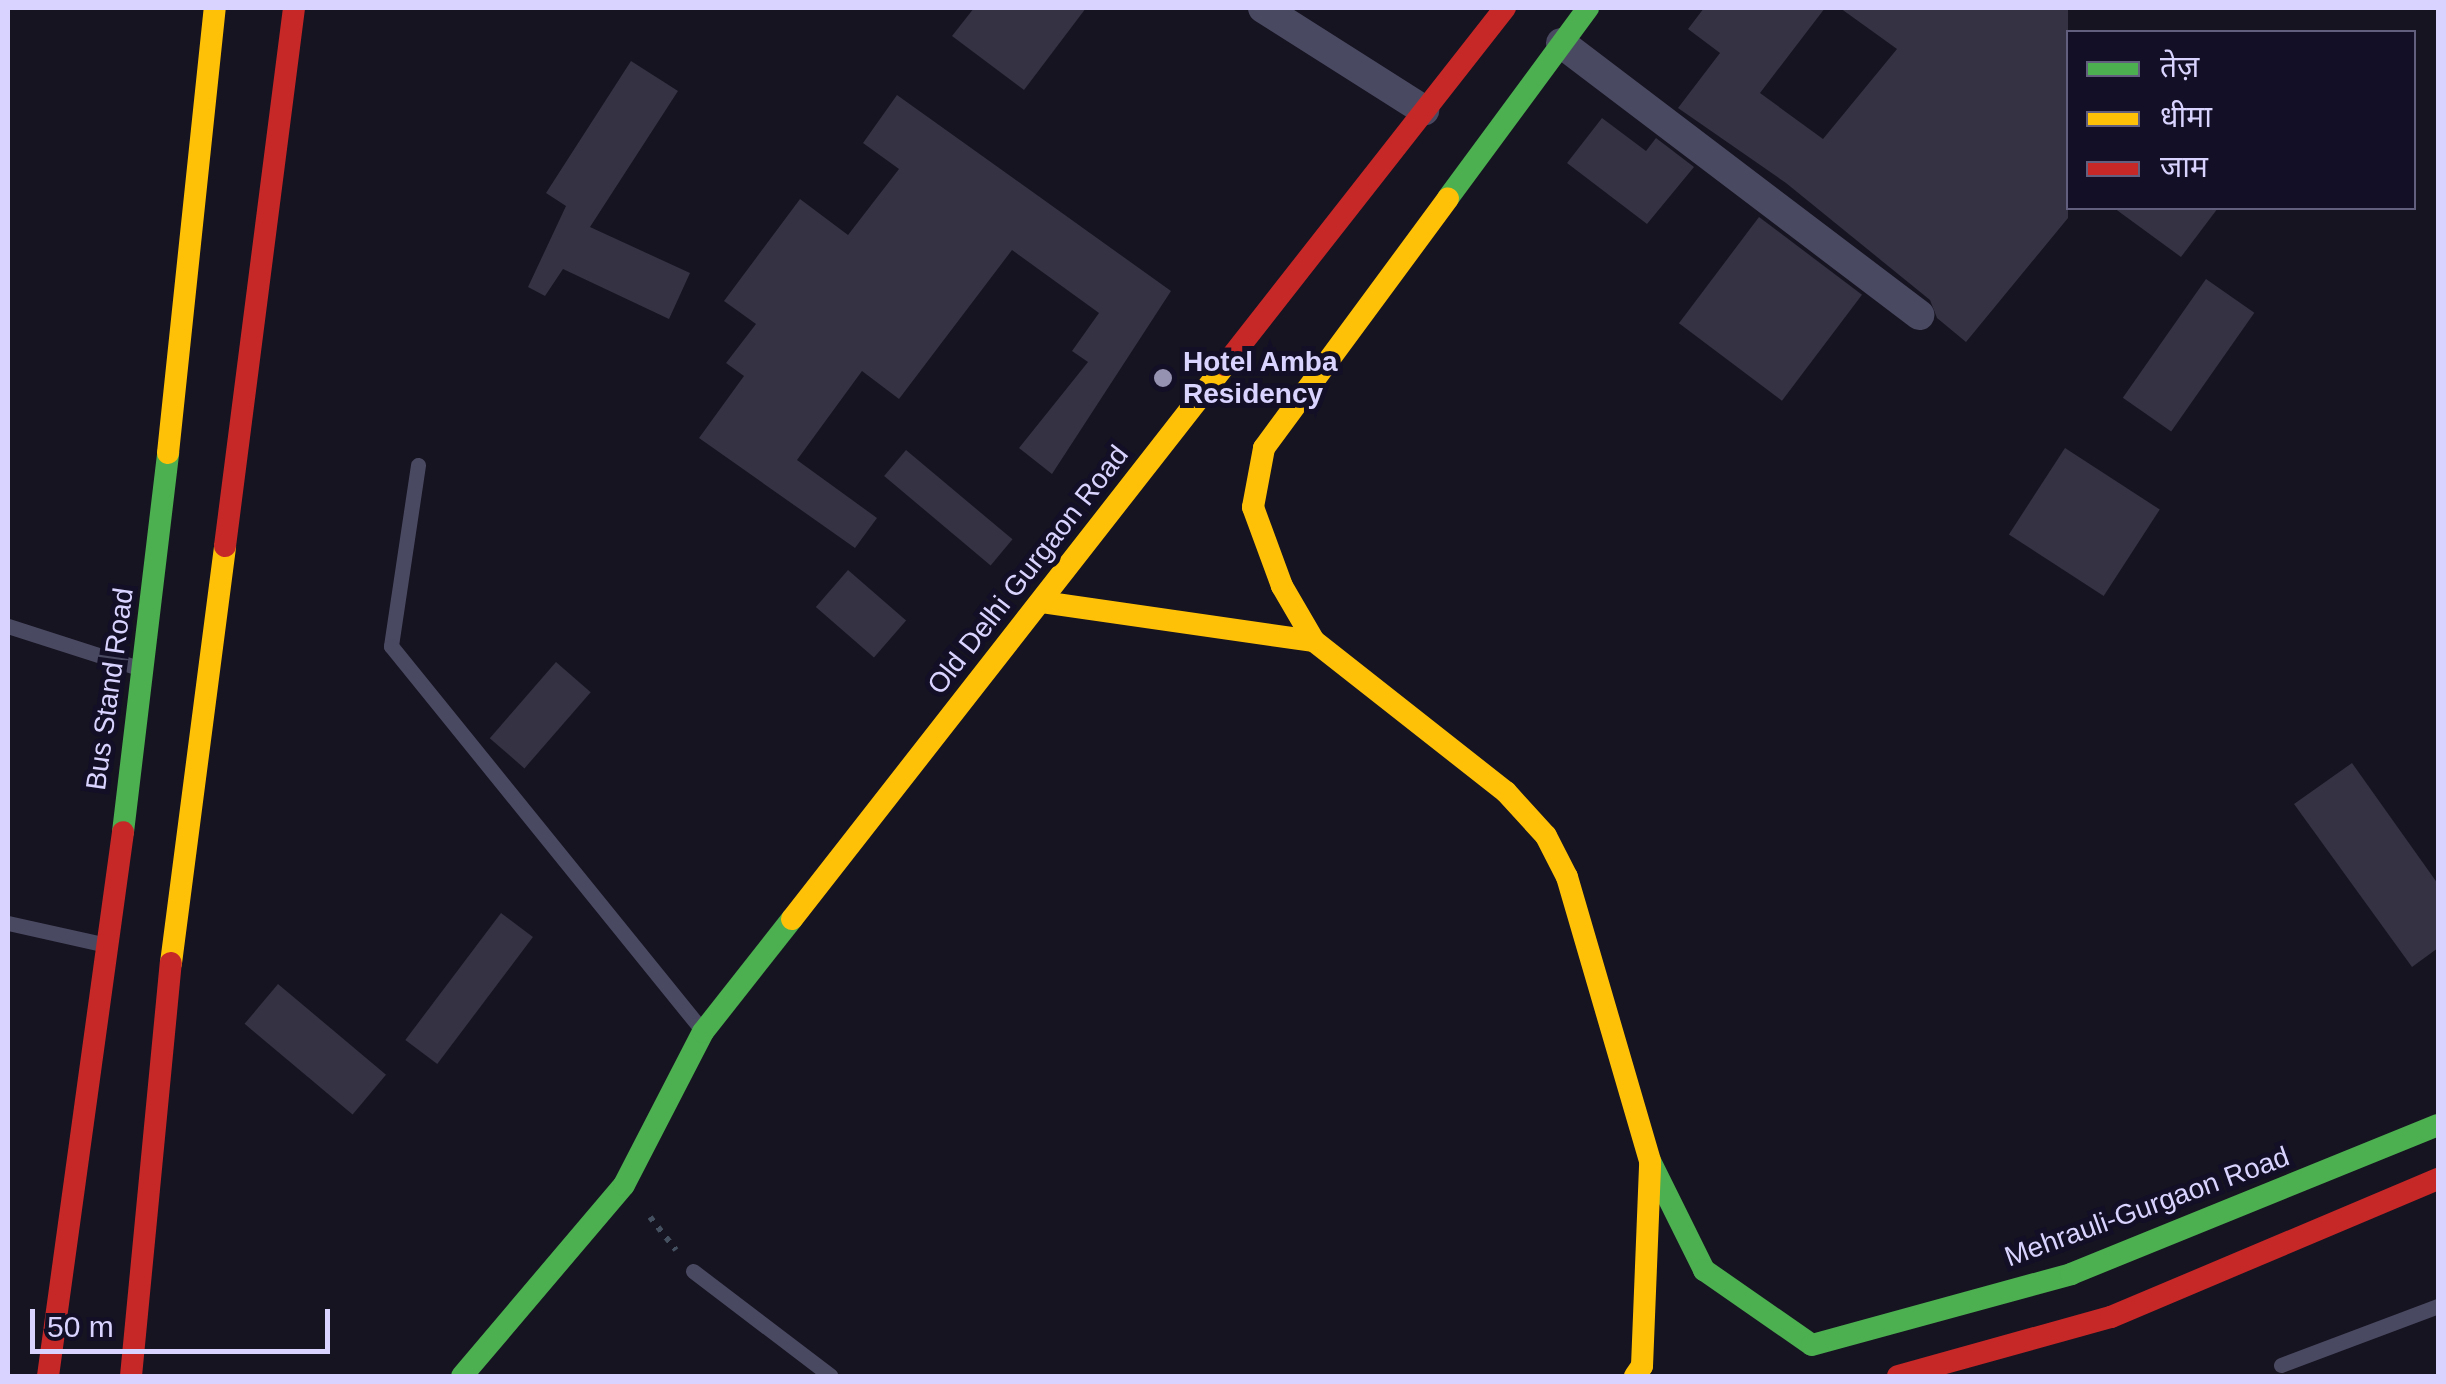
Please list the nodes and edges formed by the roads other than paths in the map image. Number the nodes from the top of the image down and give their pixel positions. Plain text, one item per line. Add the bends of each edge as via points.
1 (215, 8) edge
2 (294, 8) edge
3 (1263, 8) edge
4 (1505, 8) edge
5 (1588, 8) edge
6 (1561, 43) junction
7 (1424, 110) junction
8 (1918, 316) dead end
9 (418, 466) dead end
10 (1042, 602) junction
11 (8, 626) edge
12 (1314, 641) junction
13 (146, 670) junction
14 (8, 923) edge
15 (102, 944) junction
16 (704, 1032) junction
17 (2438, 1125) edge
18 (1650, 1161) junction
19 (2438, 1179) edge
20 (693, 1271) road end
21 (2438, 1306) edge
22 (2281, 1365) dead end
23 (48, 1376) edge
24 (131, 1376) edge
25 (462, 1376) edge
26 (832, 1376) edge
27 (1634, 1376) edge
28 (1898, 1376) edge

1 - 13 main road, Bus Stand Road
2 - 24 main road via 161,1038
3 - 7 street
4 - 7 main road, Old Delhi Gurgaon Road
5 - 6 main road
6 - 8 street
6 - 12 main road via 1264,448 1253,507 1282,586
7 - 10 main road, Old Delhi Gurgaon Road
9 - 16 lane via 390,646
10 - 12 main road
10 - 16 main road, Old Delhi Gurgaon Road
11 - 13 lane
12 - 18 main road via 1506,792 1546,836 1567,877
13 - 15 main road, Bus Stand Road
14 - 15 lane
15 - 23 main road, Bus Stand Road
16 - 25 main road, Old Delhi Gurgaon Road via 624,1185
17 - 18 main road, Mehrauli-Gurgaon Road via 2071,1274 1812,1345 1704,1270
18 - 27 main road via 1642,1366
19 - 28 main road via 2111,1317
20 - 26 lane
21 - 22 lane

